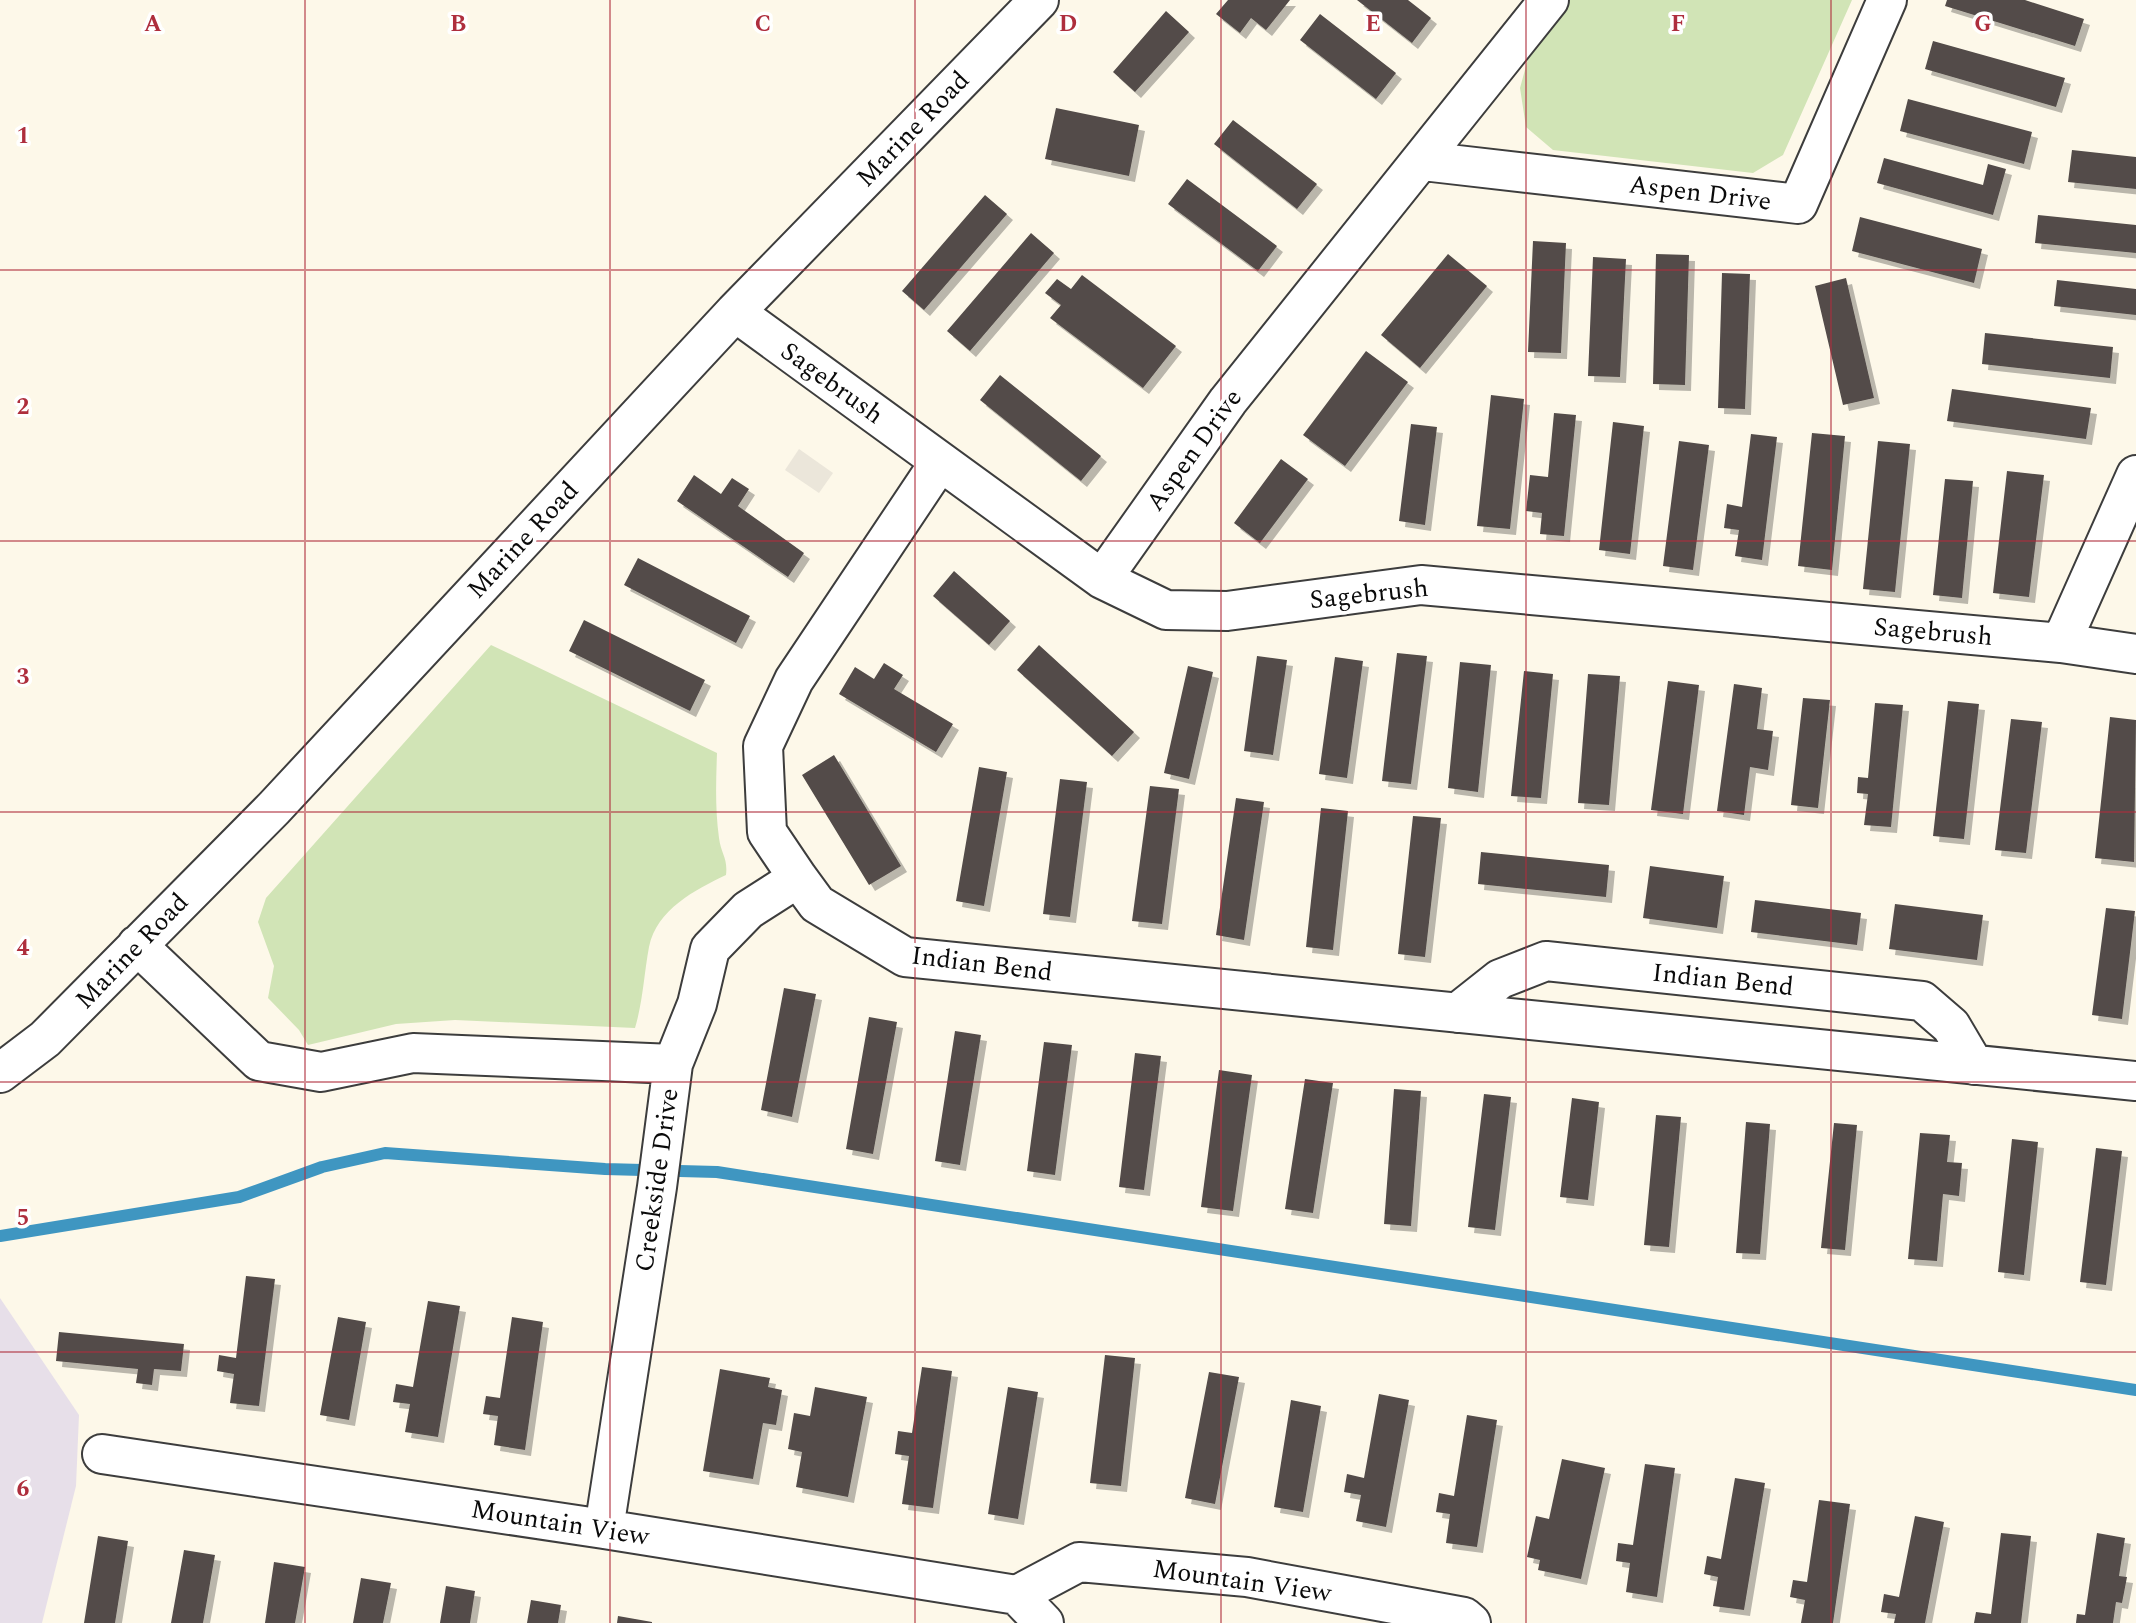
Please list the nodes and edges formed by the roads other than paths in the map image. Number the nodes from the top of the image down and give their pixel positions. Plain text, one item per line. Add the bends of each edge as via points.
1 (1039, 0) edge
2 (1549, 0) edge
3 (1887, 0) edge
4 (1423, 161) junction
5 (735, 312) junction
6 (939, 463) junction
7 (2136, 475) edge
8 (1101, 579) junction
9 (2061, 643) junction
10 (2136, 654) edge
11 (798, 878) junction
12 (137, 944) junction
13 (1457, 1013) junction
14 (673, 1064) junction
15 (1974, 1065) junction
16 (0, 1073) edge
17 (2136, 1081) edge
18 (102, 1454) dead end
19 (604, 1529) junction
20 (1017, 1595) junction
21 (1044, 1623) edge
22 (1471, 1623) edge

1 - 5 street, Marine Road
2 - 4 street, Aspen Drive
3 - 4 street, Aspen Drive via 1798,204
4 - 8 street, Aspen Drive via 1228,401
5 - 6 street, Sagebrush
5 - 12 street, Marine Road via 274,808
6 - 8 street, Sagebrush
6 - 11 street, Indian Bend via 794,680 763,746 767,832
7 - 9 street
8 - 9 street, Sagebrush via 1166,610 1227,611 1421,585
9 - 10 street, Sagebrush
11 - 13 street, Indian Bend via 817,904 905,957
11 - 14 street, Creekside Drive via 748,911 710,949 697,1004
12 - 14 street via 259,1061 321,1072 413,1054
12 - 16 street, Marine Road via 46,1039
13 - 15 street, Indian Bend
13 - 15 street, Indian Bend via 1500,979 1546,961 1922,1001 1951,1026
14 - 19 street, Creekside Drive
15 - 17 street, Indian Bend
18 - 19 street, Mountain View
19 - 20 street, Mountain View
20 - 21 street
20 - 22 street, Mountain View via 1079,1562 1247,1577 1464,1617

